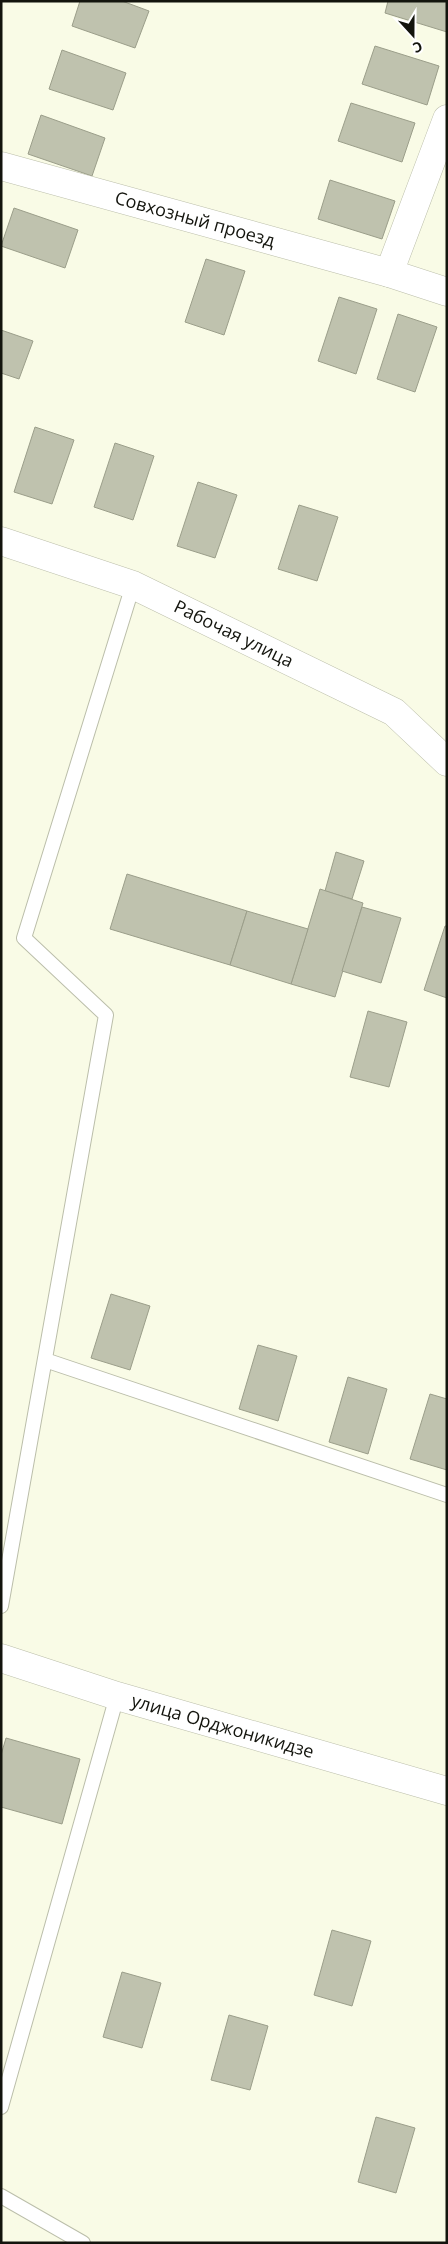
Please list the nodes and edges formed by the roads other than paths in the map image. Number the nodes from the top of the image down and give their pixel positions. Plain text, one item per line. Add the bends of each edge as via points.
1 (447, 119) edge
2 (1, 166) edge
3 (390, 273) junction
4 (447, 292) edge
5 (1, 541) edge
6 (133, 585) junction
7 (447, 762) edge
8 (45, 1360) junction
9 (447, 1495) edge
10 (1, 1606) edge
11 (1, 1658) edge
12 (117, 1696) junction
13 (447, 1791) edge
14 (1, 2107) edge
15 (1, 2196) edge
16 (83, 2243) edge

1 - 3 street
2 - 3 street, Совхозный проезд
3 - 4 street, Совхозный проезд
5 - 6 street, Рабочая улица
6 - 7 street, Рабочая улица via 394,712
6 - 8 lane via 24,938 106,1015
8 - 9 lane
8 - 10 lane
11 - 12 street, улица Орджоникидзе
12 - 13 street, улица Орджоникидзе
12 - 14 lane
15 - 16 lane

